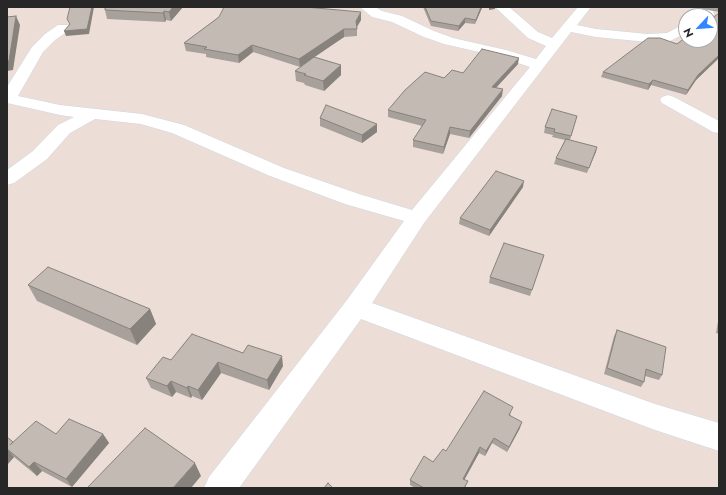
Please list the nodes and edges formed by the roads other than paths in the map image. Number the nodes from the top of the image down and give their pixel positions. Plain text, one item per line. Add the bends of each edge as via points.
1 (366, 7) edge
2 (501, 7) edge
3 (585, 7) edge
4 (567, 27) junction
5 (63, 28) dead end
6 (678, 32) edge
7 (554, 44) junction
8 (539, 65) junction
9 (8, 98) edge
10 (668, 100) dead end
11 (90, 114) junction
12 (719, 128) edge
13 (7, 179) edge
14 (417, 218) junction
15 (356, 307) junction
16 (719, 437) edge
17 (220, 488) edge

1 - 8 street via 377,14 397,19 448,41
2 - 7 street via 533,34
3 - 4 street
4 - 6 street via 648,38 670,37
4 - 7 street
5 - 9 street via 37,50
7 - 8 street
8 - 14 street
9 - 11 street
10 - 12 street
11 - 13 street via 64,129 40,155
11 - 14 street via 142,119 178,129 277,172 352,199
14 - 15 street
15 - 16 street via 656,417
15 - 17 street

